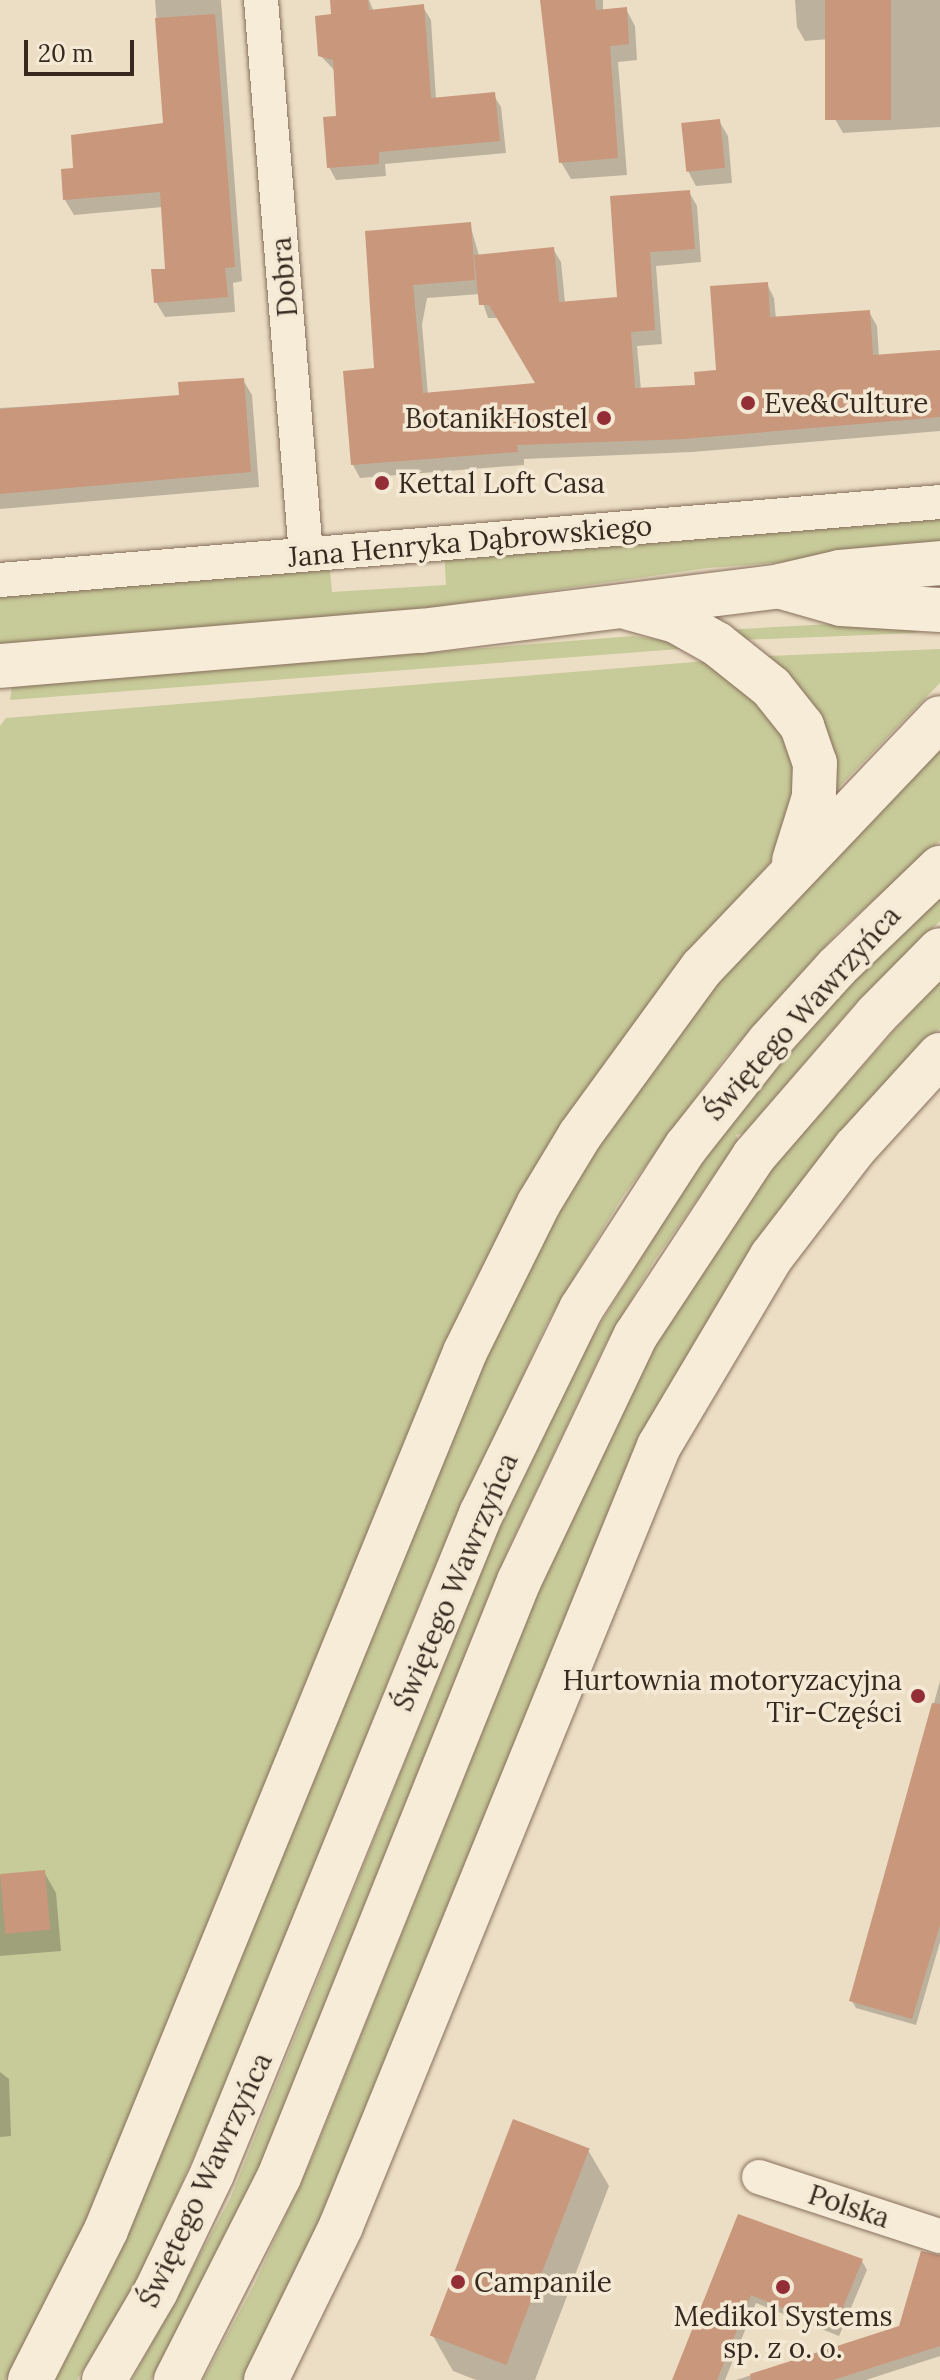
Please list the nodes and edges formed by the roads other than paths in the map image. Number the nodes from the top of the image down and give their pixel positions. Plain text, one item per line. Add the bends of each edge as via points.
1 (261, 0) edge
2 (940, 502) edge
3 (306, 554) junction
4 (940, 563) edge
5 (0, 580) edge
6 (780, 586) junction
7 (607, 604) junction
8 (940, 610) edge
9 (0, 666) edge
10 (940, 718) edge
11 (940, 868) edge
12 (787, 875) junction
13 (940, 950) edge
14 (940, 1055) edge
15 (759, 2177) dead end
16 (940, 2236) edge
17 (30, 2380) edge
18 (104, 2380) edge
19 (176, 2380) edge
20 (266, 2380) edge

1 - 3 street, Dobra
2 - 3 street, Jana Henryka Dąbrowskiego
3 - 5 street, Jana Henryka Dąbrowskiego
4 - 6 main road via 840,572
6 - 7 main road
6 - 8 main road via 841,604
7 - 9 main road via 406,632
7 - 12 main road via 665,617 705,636 771,687 802,726 815,763 814,797 806,833
10 - 12 main road
11 - 18 main road, Świętego Wawrzyńca via 837,967 769,1042 686,1147 581,1309 481,1514 212,2174 156,2291
12 - 17 main road via 730,934 654,1030 580,1135 497,1280 106,2230
13 - 19 main road, Świętego Wawrzyńca via 754,1156 636,1335 519,1581 279,2177
14 - 20 main road via 855,1148 772,1256 659,1446 341,2226
15 - 16 street, Polska

